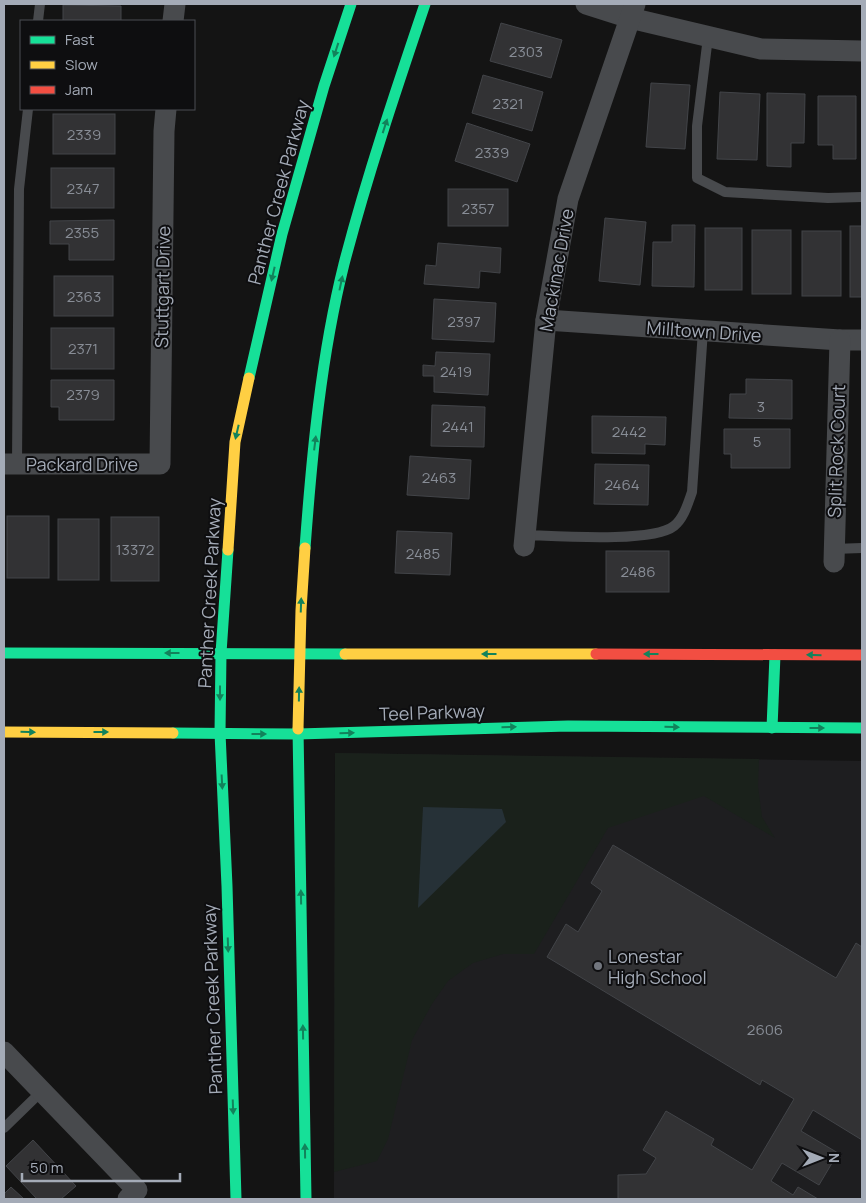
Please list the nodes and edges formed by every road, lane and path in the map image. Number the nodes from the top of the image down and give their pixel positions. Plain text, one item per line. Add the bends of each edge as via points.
1 (40, 4) edge
2 (175, 4) edge
3 (351, 4) edge
4 (425, 4) edge
5 (586, 4) edge
6 (632, 11) edge
7 (38, 20) edge
8 (173, 20) edge
9 (708, 37) junction
10 (862, 51) edge
11 (28, 110) edge
12 (166, 110) edge
13 (862, 198) edge
14 (546, 320) junction
15 (703, 330) junction
16 (840, 340) junction
17 (862, 340) edge
18 (10, 464) edge
19 (160, 464) joint
20 (524, 541) joint
21 (862, 548) edge
22 (833, 556) joint
23 (4, 653) edge
24 (221, 654) junction
25 (300, 654) junction
26 (775, 655) junction
27 (862, 656) edge
28 (772, 728) junction
29 (862, 728) edge
30 (4, 732) edge
31 (220, 734) junction
32 (298, 734) junction
33 (4, 1052) edge
34 (42, 1091) junction
35 (4, 1128) edge
36 (133, 1194) edge
37 (236, 1199) edge
38 (306, 1199) edge

1 - 7 lane
2 - 8 street
3 -> 24 main road, Panther Creek Parkway via 282,234 235,442
25 -> 4 main road via 303,567 324,362 344,265 371,166
5 - 6 street
6 - 9 street
6 - 14 street, Mackinac Drive via 568,199
9 - 10 street via 762,49
9 - 13 lane via 697,126 697,178 725,192
11 - 18 lane via 19,189
12 - 19 street, Stuttgart Drive
14 - 15 street, Milltown Drive
14 - 20 street, Mackinac Drive
15 - 16 street, Milltown Drive
15 - 20 lane via 692,492 676,525 664,532 639,537
16 - 17 street, Milltown Drive
16 - 22 street, Split Rock Court
18 - 19 street, Packard Drive
21 - 22 lane
24 -> 23 main road
24 - 25 main road
24 -> 31 main road, Panther Creek Parkway
26 -> 25 main road
32 -> 25 main road
27 -> 26 main road
26 - 28 main road
28 -> 29 main road, Teel Parkway
32 -> 28 main road, Teel Parkway via 568,726
30 -> 31 main road, Teel Parkway
31 -> 32 main road, Teel Parkway
31 -> 37 main road, Panther Creek Parkway
38 -> 32 main road
33 - 34 street
34 - 35 lane
34 - 36 street

